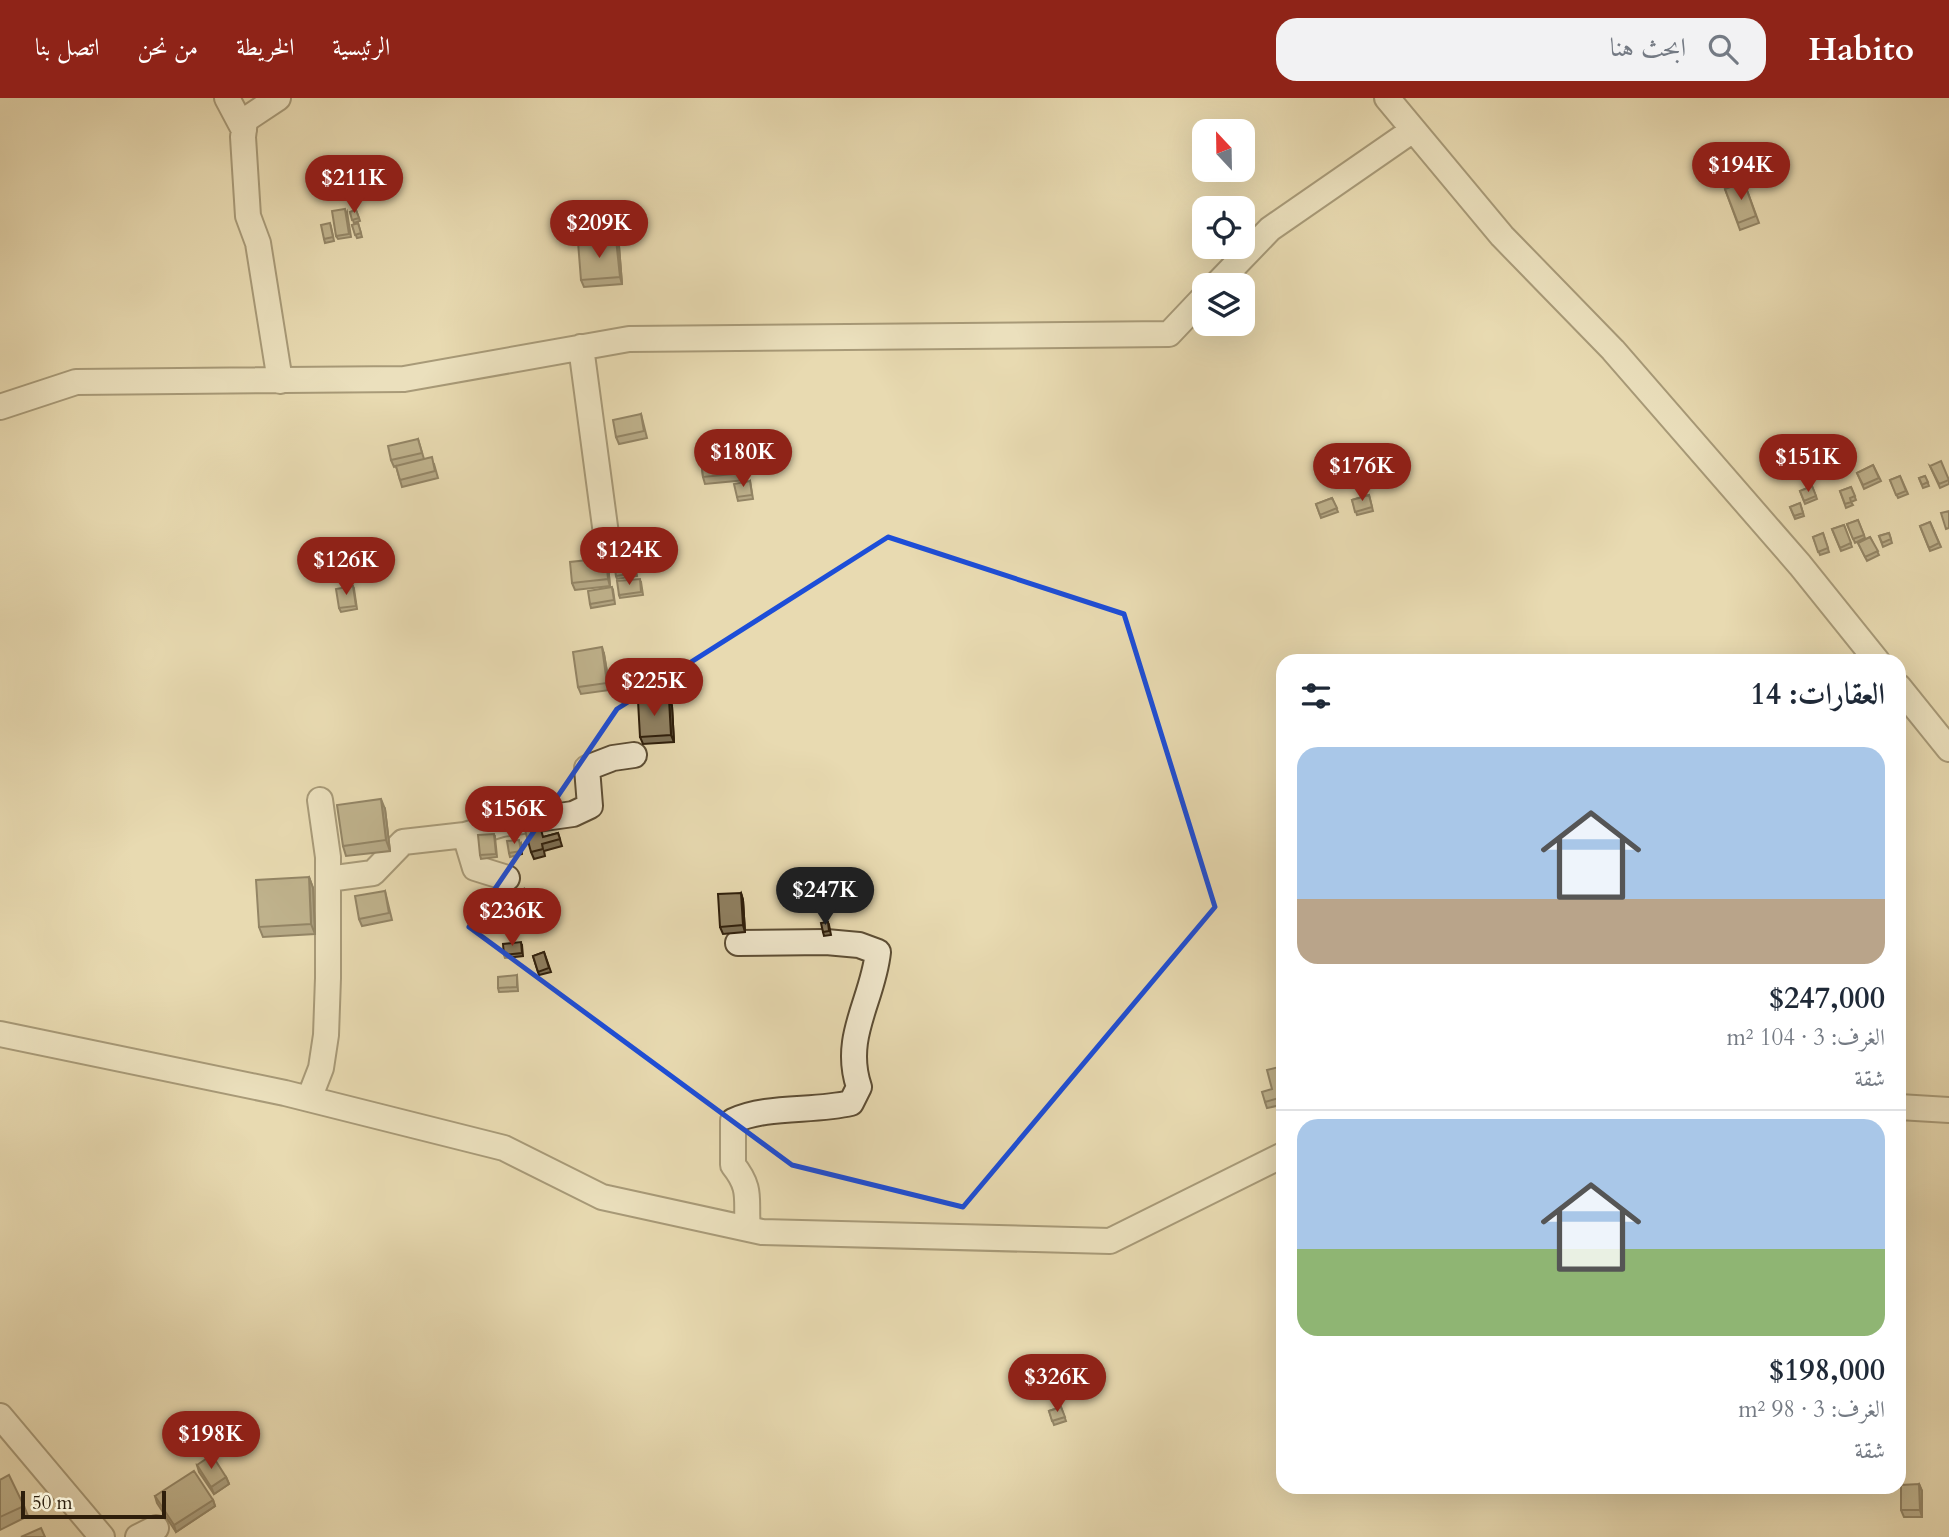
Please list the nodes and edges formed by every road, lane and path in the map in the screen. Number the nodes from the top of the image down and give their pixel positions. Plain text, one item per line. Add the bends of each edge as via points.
1 (227, 98) edge
2 (278, 98) edge
3 (1387, 98) edge
4 (244, 130) junction
5 (1413, 130) junction
6 (1228, 273) edge
7 (1192, 310) edge
8 (581, 347) junction
9 (280, 381) junction
10 (0, 407) edge
11 (608, 549) dead end
12 (1872, 654) edge
13 (1906, 696) edge
14 (1949, 749) edge
15 (634, 755) dead end
16 (320, 800) dead end
17 (465, 835) junction
18 (507, 878) dead end
19 (328, 879) junction
20 (738, 943) dead end
21 (0, 1034) edge
22 (309, 1099) junction
23 (1906, 1107) edge
24 (1949, 1110) edge
25 (1276, 1158) edge
26 (748, 1229) junction
27 (0, 1416) edge
28 (102, 1537) edge

1 - 4 street
2 - 4 street via 245,120
3 - 5 street
4 - 9 street via 248,216 258,243
5 - 6 street via 1270,229
5 - 12 street via 1502,236 1613,350
7 - 8 street via 1169,334 629,339
8 - 9 street via 404,379
8 - 11 street
9 - 10 street via 76,382
13 - 14 street
15 - 17 street via 587,768 590,806 573,814 502,824
16 - 19 street
17 - 18 street via 475,868
17 - 19 street via 403,842 373,873
19 - 22 street via 326,1035 321,1068
20 - 26 street via 826,942 878,952 875,977 856,1027 854,1072 859,1087 851,1103 747,1114 733,1121 733,1166 744,1179 748,1195
21 - 22 street
22 - 26 street via 504,1148 601,1197
23 - 24 street
25 - 26 street via 1110,1241
27 - 28 street

